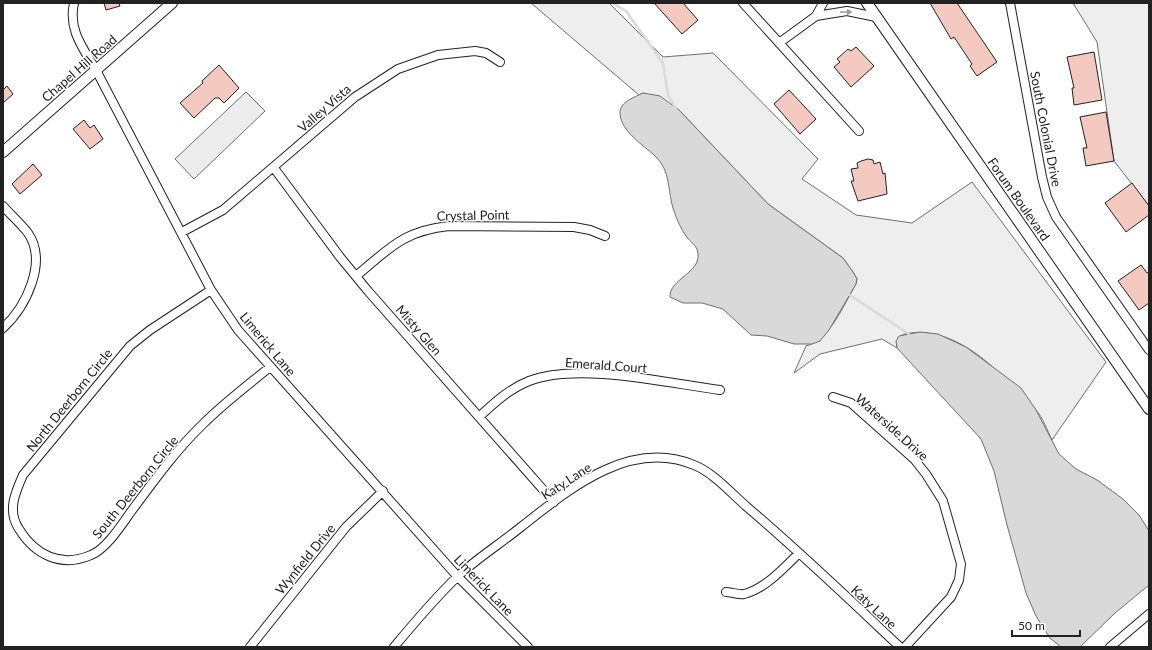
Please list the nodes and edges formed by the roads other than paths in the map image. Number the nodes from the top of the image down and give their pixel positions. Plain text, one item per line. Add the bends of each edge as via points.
1 (74, 3) edge
2 (172, 3) edge
3 (743, 3) edge
4 (823, 3) edge
5 (867, 3) edge
6 (1010, 3) edge
7 (816, 16) junction
8 (876, 17) junction
9 (779, 43) junction
10 (500, 62) dead end
11 (96, 70) junction
12 (859, 131) dead end
13 (3, 152) edge
14 (274, 168) junction
15 (3, 206) edge
16 (182, 232) junction
17 (605, 236) dead end
18 (356, 276) junction
19 (211, 290) junction
20 (3, 328) edge
21 (1149, 350) edge
22 (270, 367) junction
23 (720, 390) dead end
24 (833, 397) dead end
25 (1149, 409) edge
26 (479, 416) junction
27 (383, 491) junction
28 (554, 502) junction
29 (42, 553) joint
30 (799, 553) junction
31 (458, 576) junction
32 (726, 592) dead end
33 (1149, 614) edge
34 (250, 647) edge
35 (394, 647) edge
36 (528, 647) edge
37 (900, 647) edge
38 (905, 647) edge
39 (1110, 647) edge

1 - 11 street, Limerick Lane via 73,24 76,37
2 - 11 street, Chapel Hill Road
3 - 9 street
4 - 7 street
5 - 8 street, Forum Boulevard
6 - 21 street, South Colonial Drive via 1047,197 1056,217
7 -> 8 street via 847,11
7 - 9 street
8 - 25 street, Forum Boulevard
9 - 12 street
10 - 14 street, Valley Vista via 474,51 438,55 398,69 355,97
11 - 13 street, Chapel Hill Road
11 - 16 street, Limerick Lane
14 - 16 street, Valley Vista via 223,210
14 - 18 street, Misty Glen
15 - 20 street via 29,234 35,253 36,272 28,297
16 - 19 street, Limerick Lane
17 - 18 street, Crystal Point via 574,227 429,228 396,243
18 - 26 street, Misty Glen
19 - 22 street, Limerick Lane via 238,330
19 - 29 street, North Deerborn Circle via 130,346 23,475 14,495 12,510 16,526 27,542
22 - 27 street, Limerick Lane
22 - 29 street, South Deerborn Circle via 203,424 160,472 121,526 92,555 73,560 58,560
23 - 26 street, Emerald Court via 616,376 559,373 528,381
24 - 38 street, Waterside Drive via 851,403 914,459 943,501 961,564 959,580 951,597
26 - 28 street, Misty Glen
27 - 31 street, Limerick Lane
27 - 34 street, Wynfield Drive via 346,527
28 - 30 street, Katy Lane via 593,475 621,464 656,457 677,459 695,465 715,479
28 - 31 street, Katy Lane
30 - 32 street via 780,574 766,583 744,594
30 - 37 street, Katy Lane
31 - 35 street, Katy Lane
31 - 36 street, Limerick Lane
33 - 39 street

